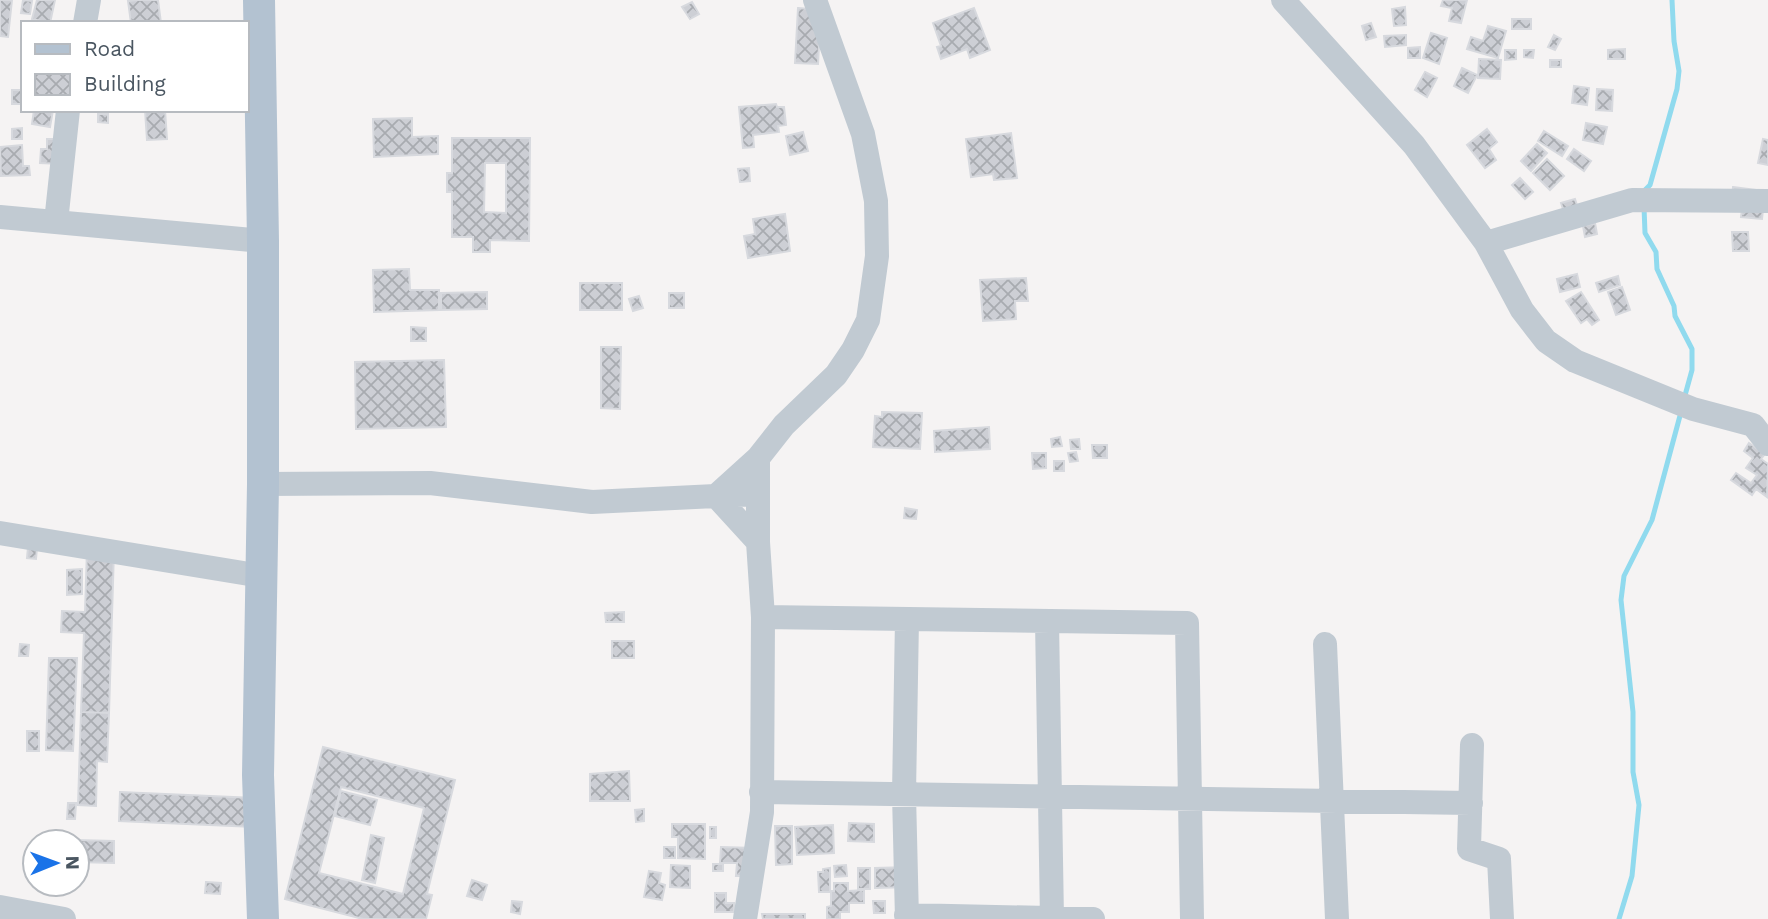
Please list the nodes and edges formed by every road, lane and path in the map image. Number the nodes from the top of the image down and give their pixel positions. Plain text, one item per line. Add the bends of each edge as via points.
1 (89, 0) edge
2 (259, 0) edge
3 (816, 0) edge
4 (1283, 0) edge
5 (85, 21) edge
6 (68, 112) edge
7 (1768, 201) edge
8 (0, 217) edge
9 (56, 222) junction
10 (264, 241) junction
11 (1486, 243) junction
12 (1763, 432) edge
13 (758, 458) junction
14 (263, 484) junction
15 (757, 494) junction
16 (716, 496) junction
17 (0, 533) edge
18 (758, 542) junction
19 (261, 576) junction
20 (763, 617) junction
21 (907, 619) junction
22 (1047, 621) junction
23 (1325, 644) dead end
24 (1472, 746) dead end
25 (761, 792) junction
26 (904, 794) junction
27 (1050, 796) junction
28 (1189, 798) junction
29 (1332, 801) junction
30 (1471, 803) junction
31 (0, 907) edge
32 (906, 917) edge
33 (64, 919) edge
34 (263, 919) edge
35 (744, 919) edge
36 (1052, 919) edge
37 (1093, 919) edge
38 (1192, 919) edge
39 (1337, 919) edge
40 (1502, 919) edge

1 - 5 street
2 - 10 main road
3 - 13 street via 863,134 876,201 877,256 868,320 853,350 836,375 784,425
4 - 11 street via 1414,145
6 - 9 street
7 - 11 street via 1642,200
8 - 9 street
9 - 10 street
10 - 14 main road
11 - 12 street via 1522,310 1546,341 1576,361
13 - 15 street
13 - 16 street
14 - 16 street via 430,484 592,502
14 - 19 main road
15 - 16 street
15 - 18 street
16 - 18 street
17 - 19 street
18 - 20 street
19 - 34 main road via 258,775
20 - 21 street
20 - 25 street
21 - 22 street
21 - 26 street
22 - 27 street
22 - 28 street via 1187,623
23 - 29 street
24 - 30 street
25 - 26 street
25 - 35 street via 762,812
26 - 27 street
26 - 32 street
27 - 28 street
27 - 36 street
28 - 29 street
28 - 38 street
29 - 30 street
29 - 39 street
30 - 40 street via 1469,849 1499,859
31 - 33 street
32 - 36 street
36 - 37 street

